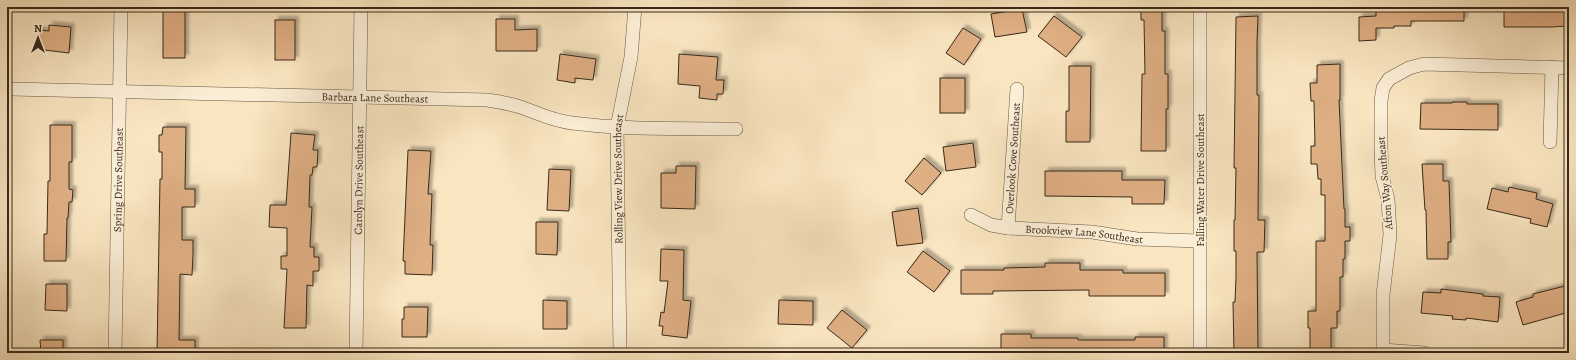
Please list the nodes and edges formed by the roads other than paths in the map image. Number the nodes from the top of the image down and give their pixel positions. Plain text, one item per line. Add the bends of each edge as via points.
1 (121, 7) edge
2 (361, 7) edge
3 (635, 7) edge
4 (1200, 7) edge
5 (1552, 67) junction
6 (1569, 68) edge
7 (11, 89) dead end
8 (1017, 89) dead end
9 (119, 92) junction
10 (359, 98) junction
11 (617, 126) junction
12 (736, 129) dead end
13 (1550, 142) dead end
14 (971, 215) dead end
15 (1008, 228) junction
16 (1200, 241) junction
17 (1383, 352) edge
18 (115, 353) edge
19 (356, 353) edge
20 (620, 353) edge
21 (1200, 353) edge
22 (1424, 353) edge

1 - 9 street, Spring Drive Southeast
2 - 10 street, Carolyn Drive Southeast
3 - 11 street, Rolling View Drive Southeast via 631,56
4 - 16 street, Falling Water Drive Southeast
5 - 6 street, Afton Way Southeast
5 - 13 street
5 - 17 street, Afton Way Southeast via 1424,64 1398,72 1383,88 1382,176 1388,199 1390,235 1383,295
7 - 9 street, Barbara Lane Southeast
8 - 15 street, Overlook Cove Southeast
9 - 10 street, Barbara Lane Southeast
9 - 18 street, Spring Drive Southeast
10 - 11 street, Barbara Lane Southeast via 487,100 504,102 572,124
10 - 19 street, Carolyn Drive Southeast
11 - 12 street, Barbara Lane Southeast
11 - 20 street, Rolling View Drive Southeast
14 - 15 street, Brookview Lane Southeast via 990,225
15 - 16 street, Brookview Lane Southeast via 1092,232 1137,239
16 - 21 street, Falling Water Drive Southeast
17 - 22 street

